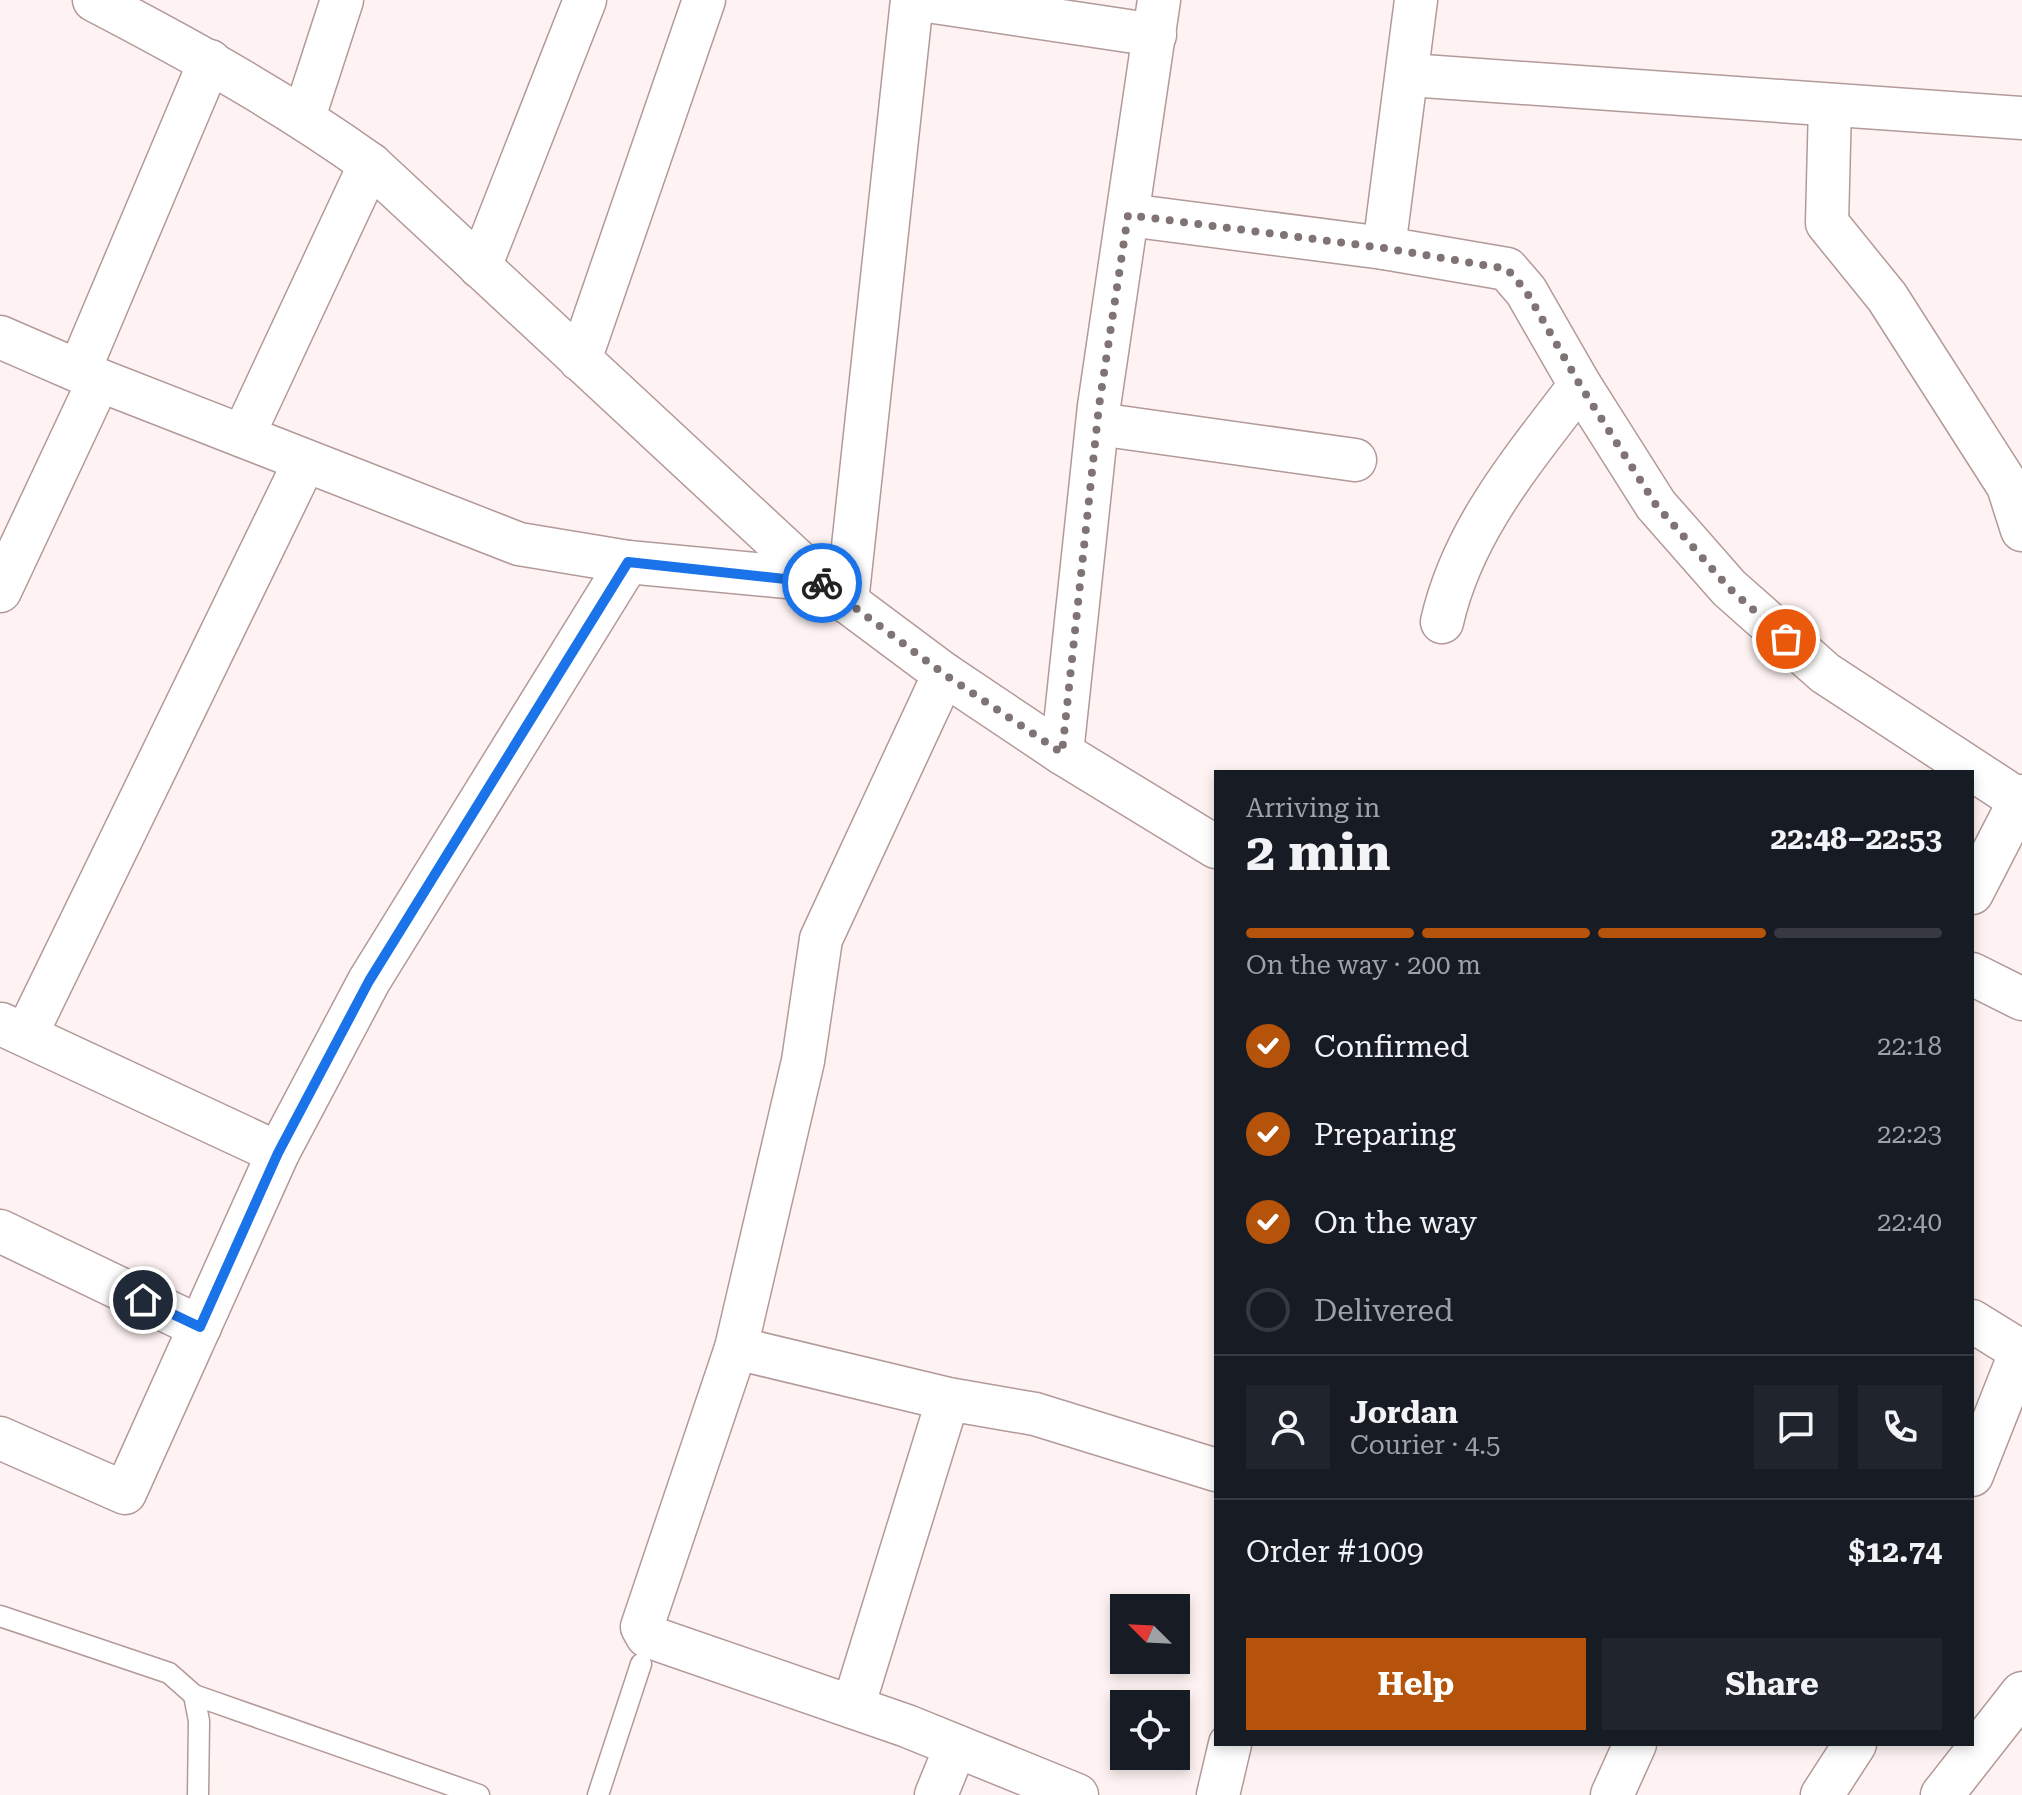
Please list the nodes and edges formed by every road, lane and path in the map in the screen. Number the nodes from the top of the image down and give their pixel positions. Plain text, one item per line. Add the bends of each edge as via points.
1 (94, 0) edge
2 (342, 0) edge
3 (585, 0) edge
4 (704, 0) edge
5 (912, 0) edge
6 (921, 0) edge
7 (1416, 0) edge
8 (1157, 18) edge
9 (210, 61) junction
10 (1409, 75) junction
11 (1830, 105) junction
12 (304, 117) junction
13 (2022, 118) edge
14 (370, 164) junction
15 (1128, 215) junction
16 (1384, 248) junction
17 (480, 267) junction
18 (0, 337) edge
19 (580, 360) junction
20 (89, 376) junction
21 (1580, 385) junction
22 (1098, 424) junction
23 (243, 436) junction
24 (1355, 460) dead end
25 (305, 461) junction
26 (2022, 530) edge
27 (628, 562) junction
28 (0, 591) edge
29 (832, 591) junction
30 (1442, 622) dead end
31 (944, 674) junction
32 (1062, 753) junction
33 (2020, 798) edge
34 (1214, 846) edge
35 (1974, 889) edge
36 (1974, 975) edge
37 (2022, 999) edge
38 (13, 1029) edge
39 (278, 1153) junction
40 (0, 1231) edge
41 (1974, 1322) edge
42 (200, 1327) junction
43 (736, 1348) junction
44 (2022, 1351) edge
45 (948, 1399) junction
46 (0, 1438) edge
47 (1214, 1469) edge
48 (1974, 1470) edge
49 (0, 1616) edge
50 (641, 1664) dead end
51 (2022, 1693) edge
52 (194, 1695) junction
53 (853, 1707) junction
54 (956, 1746) junction
55 (1230, 1746) edge
56 (1634, 1746) edge
57 (1854, 1746) edge
58 (198, 1795) edge
59 (479, 1795) edge
60 (598, 1795) edge
61 (936, 1795) edge
62 (1077, 1795) edge
63 (1218, 1795) edge
64 (1612, 1795) edge
65 (1822, 1795) edge
66 (1942, 1795) edge

1 - 9 street
2 - 12 street
3 - 17 street
4 - 19 street
5 - 29 street
6 - 8 street
7 - 10 street
8 - 15 street
9 - 12 street
9 - 20 street
10 - 11 street
10 - 16 street
11 - 13 street
11 - 26 street via 1827,223 1887,297 2008,486
12 - 14 street
14 - 17 street
14 - 23 street
15 - 16 street
15 - 22 street
16 - 21 street via 1507,269 1526,291
17 - 19 street
18 - 20 street
19 - 29 street
20 - 23 street
20 - 28 street
21 - 30 street via 1471,539
21 - 33 street via 1656,505 1729,588 1825,673
22 - 24 street
22 - 32 street
23 - 25 street
25 - 27 street via 519,544
25 - 38 street
27 - 29 street
27 - 39 street via 369,981
29 - 31 street
31 - 32 street
31 - 43 street via 821,939 803,1061
32 - 34 street
33 - 35 street
36 - 37 street
38 - 39 street
39 - 42 street
40 - 42 street
41 - 44 street
42 - 46 street via 125,1493
43 - 45 street
43 - 53 street via 642,1627 647,1636
44 - 48 street
45 - 47 street via 1035,1414
45 - 53 street
49 - 52 lane via 169,1673
50 - 60 lane
51 - 66 street
52 - 58 lane
52 - 59 lane
53 - 54 street
54 - 61 street
54 - 62 street
55 - 63 street
56 - 64 street
57 - 65 street

